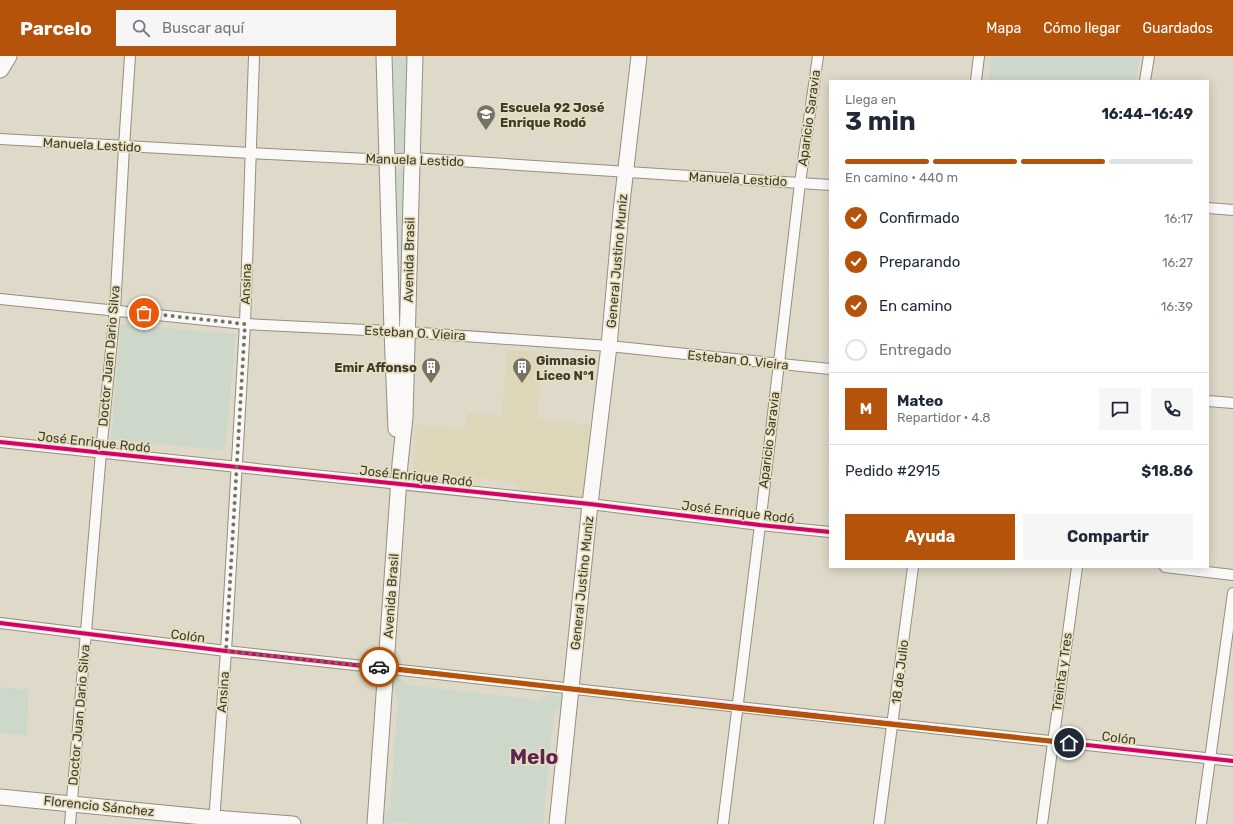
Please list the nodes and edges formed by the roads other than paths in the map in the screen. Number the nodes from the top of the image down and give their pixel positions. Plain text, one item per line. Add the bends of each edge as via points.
1 (8, 56) edge
2 (130, 56) edge
3 (254, 56) edge
4 (384, 56) edge
5 (415, 56) edge
6 (639, 56) edge
7 (818, 56) edge
8 (979, 56) edge
9 (1149, 56) edge
10 (0, 69) edge
11 (976, 80) edge
12 (1145, 80) edge
13 (0, 139) edge
14 (124, 147) junction
15 (251, 153) junction
16 (412, 158) junction
17 (388, 160) junction
18 (625, 172) junction
19 (800, 183) junction
20 (829, 185) edge
21 (1209, 208) edge
22 (1233, 210) edge
23 (0, 299) edge
24 (115, 310) junction
25 (245, 324) junction
26 (392, 331) junction
27 (407, 332) junction
28 (609, 346) junction
29 (778, 364) junction
30 (829, 369) edge
31 (1209, 401) edge
32 (1233, 403) edge
33 (0, 442) edge
34 (101, 452) junction
35 (400, 464) junction
36 (236, 467) junction
37 (399, 484) junction
38 (590, 504) junction
39 (760, 525) junction
40 (829, 532) edge
41 (913, 568) edge
42 (1077, 568) edge
43 (1174, 568) edge
44 (1233, 575) edge
45 (1233, 593) edge
46 (0, 623) edge
47 (86, 633) junction
48 (226, 651) junction
49 (385, 668) junction
50 (571, 688) junction
51 (737, 708) junction
52 (893, 724) junction
53 (1053, 741) junction
54 (1211, 759) junction
55 (1233, 761) edge
56 (0, 797) edge
57 (72, 803) junction
58 (214, 821) edge
59 (70, 824) edge
60 (293, 824) edge
61 (375, 824) edge
62 (557, 824) edge
63 (723, 824) edge
64 (879, 824) edge
65 (1042, 824) edge
66 (1201, 824) edge

1 - 10 main road
2 - 14 street, Doctor Juan Dario Silva
3 - 15 street, Ansina
4 - 17 street, Avenida Brasil
5 - 16 street, Avenida Brasil
6 - 18 street, General Justino Muniz
7 - 19 street, Aparicio Saravia
8 - 11 street
9 - 12 street
13 - 14 street, Manuela Lestido
14 - 15 street, Manuela Lestido
14 - 24 street, Doctor Juan Dario Silva
15 - 17 street, Manuela Lestido
15 - 25 street, Ansina
16 - 17 street, Manuela Lestido
16 - 18 street, Manuela Lestido
16 - 27 street, Avenida Brasil
17 - 26 street, Avenida Brasil
18 - 19 street, Manuela Lestido
18 - 28 street, General Justino Muniz
19 - 20 street, Manuela Lestido
19 - 29 street, Aparicio Saravia
21 - 22 street
23 - 24 street, Esteban O. Vieira
24 - 25 street, Esteban O. Vieira
24 - 34 street, Doctor Juan Dario Silva
25 - 26 street, Esteban O. Vieira
25 - 36 street, Ansina
26 - 27 street, Esteban O. Vieira
26 - 35 street, Avenida Brasil
27 - 28 street, Esteban O. Vieira
27 - 35 street, Avenida Brasil via 405,417
28 - 29 street, Esteban O. Vieira
28 - 38 street, General Justino Muniz
29 - 30 street, Esteban O. Vieira
29 - 39 street, Aparicio Saravia
31 - 32 street
33 - 34 street, José Enrique Rodó
34 - 36 street, José Enrique Rodó
34 - 47 street, Doctor Juan Dario Silva
35 - 37 street, Avenida Brasil
36 - 37 street, José Enrique Rodó
36 - 48 street, Ansina
37 - 38 street, José Enrique Rodó
37 - 49 street, Avenida Brasil
38 - 39 street, José Enrique Rodó
38 - 50 street, General Justino Muniz
39 - 40 street, José Enrique Rodó
39 - 51 street, Aparicio Saravia
41 - 52 street, 18 de Julio
42 - 53 street, Treinta y Tres
43 - 44 street
45 - 54 street
46 - 47 street, Colón
47 - 48 street, Colón
47 - 57 street, Doctor Juan Dario Silva
48 - 49 street, Colón
48 - 58 street, Ansina
49 - 50 street, Colón
49 - 61 street, Avenida Brasil
50 - 51 street, Colón
50 - 62 street, General Justino Muniz
51 - 52 street, Colón
51 - 63 street, Aparicio Saravia
52 - 53 street, Colón
52 - 64 street, 18 de Julio
53 - 54 street, Colón
53 - 65 street, Treinta y Tres
54 - 55 street, Colón
54 - 66 street
56 - 57 street, Florencio Sánchez
57 - 58 street, Florencio Sánchez
57 - 59 street, Doctor Juan Dario Silva
58 - 60 street, Florencio Sánchez

